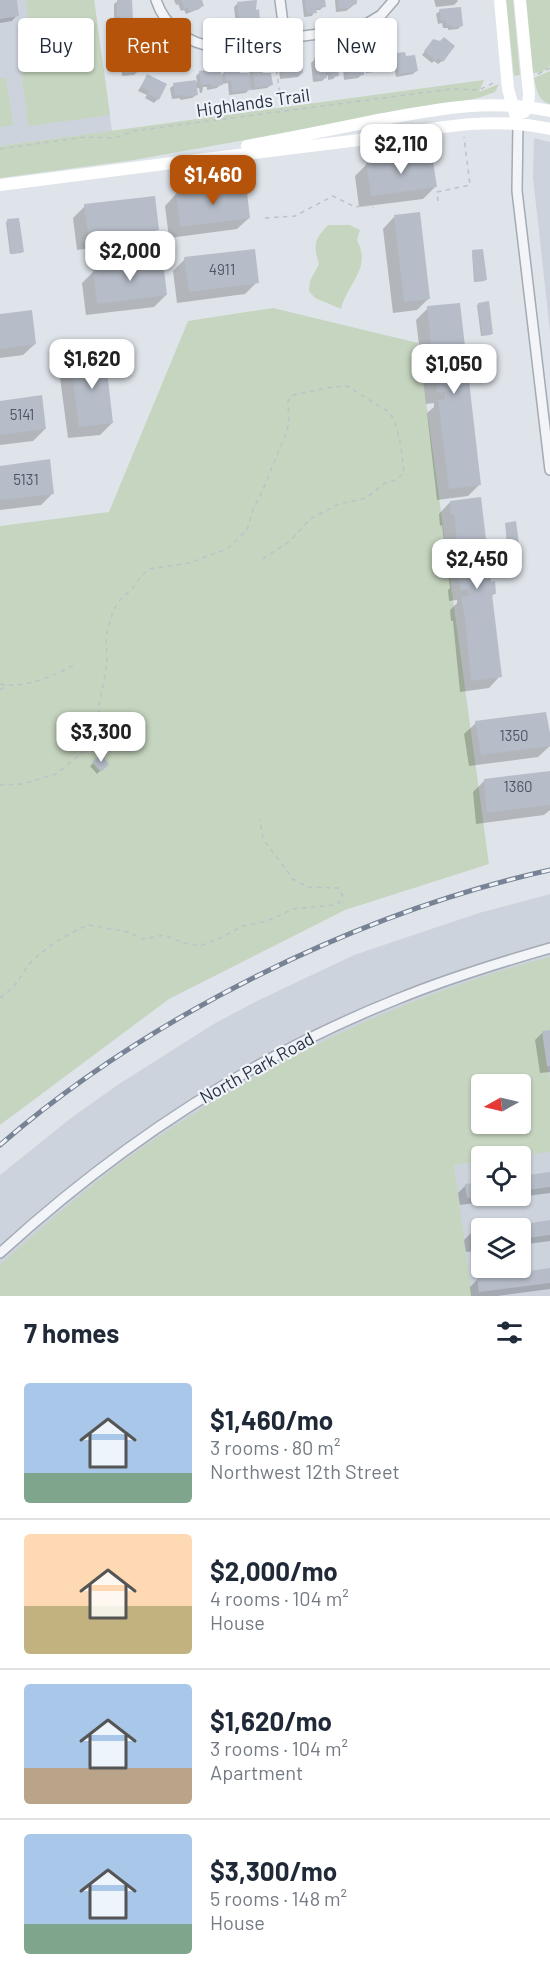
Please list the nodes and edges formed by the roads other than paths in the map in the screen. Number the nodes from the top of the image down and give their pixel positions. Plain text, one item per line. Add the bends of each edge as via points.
1 (156, 0) edge
2 (280, 0) edge
3 (500, 0) edge
4 (520, 0) edge
5 (392, 3) edge
6 (282, 18) edge
7 (303, 37) edge
8 (203, 45) edge
9 (512, 105) junction
10 (528, 107) junction
11 (550, 111) edge
12 (518, 124) junction
13 (550, 129) edge
14 (167, 163) junction
15 (0, 185) edge
16 (550, 470) edge
17 (550, 948) edge
18 (0, 1253) edge

1 - 8 street via 180,34
2 - 6 street
3 - 9 main road
4 - 10 main road
5 - 7 street via 371,23 358,29
9 - 10 main road
9 - 12 main road
9 - 14 main road via 467,105 422,112
10 - 11 main road
10 - 12 main road
12 - 13 main road
12 - 14 main road via 463,123 346,142
12 - 16 street via 518,200
14 - 15 main road
17 - 18 street, North Park Road via 394,1000 257,1066 138,1140 63,1197

